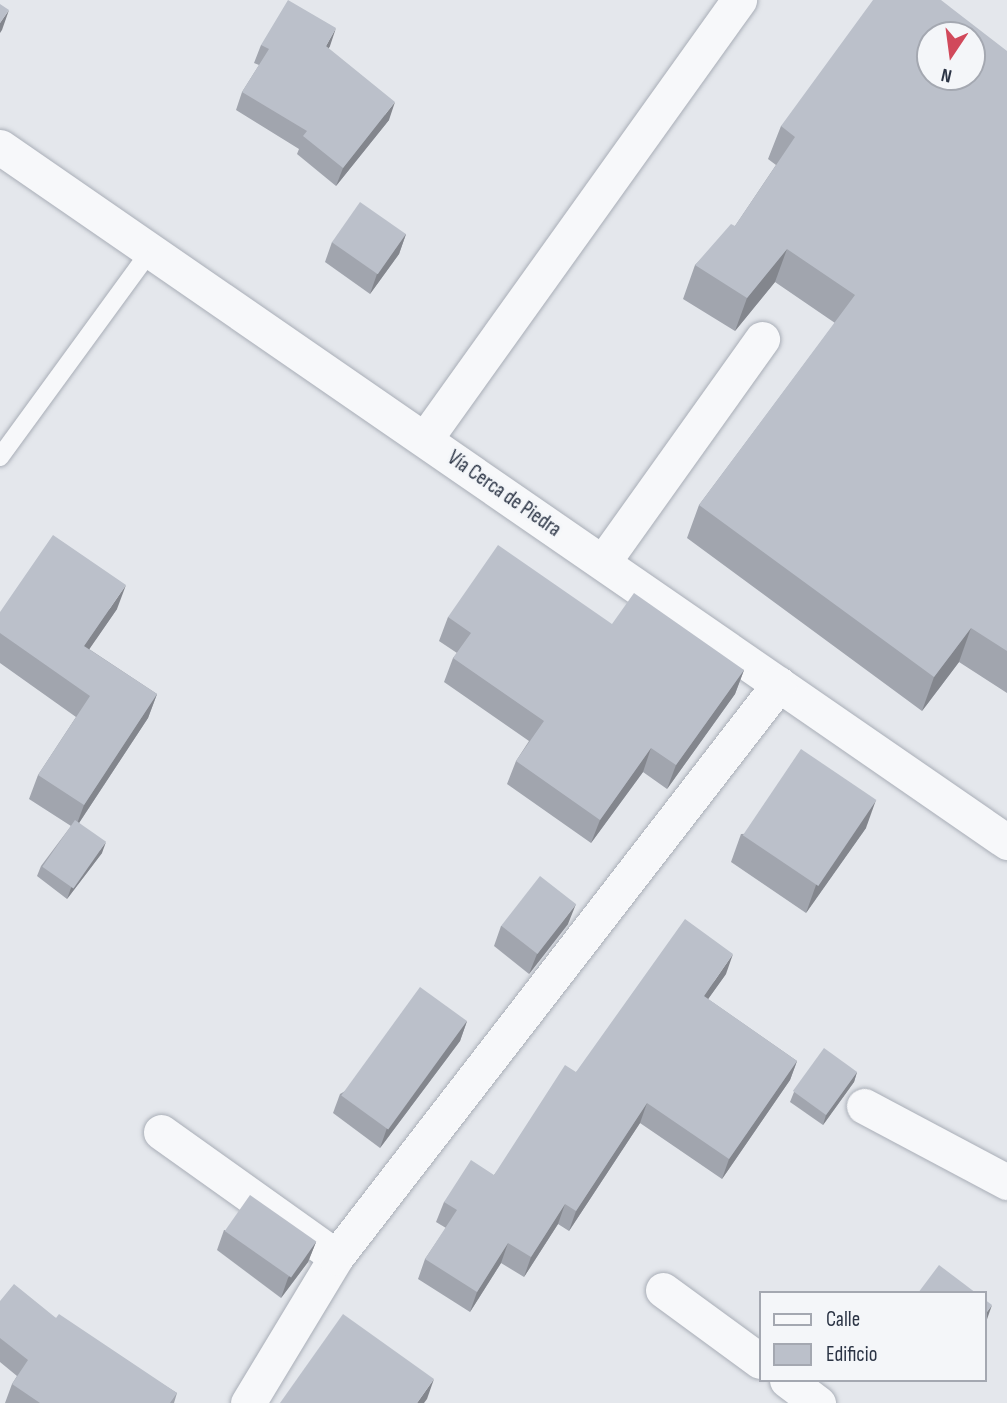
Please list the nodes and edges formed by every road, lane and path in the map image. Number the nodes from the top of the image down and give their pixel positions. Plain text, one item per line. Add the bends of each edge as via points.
1 (739, 0) edge
2 (0, 147) edge
3 (151, 250) junction
4 (762, 339) dead end
5 (425, 439) junction
6 (0, 457) edge
7 (603, 562) junction
8 (779, 684) junction
9 (1007, 842) edge
10 (863, 1106) dead end
11 (161, 1132) dead end
12 (1007, 1182) edge
13 (336, 1257) junction
14 (663, 1290) dead end
15 (758, 1360) edge
16 (790, 1382) edge
17 (247, 1403) edge
18 (818, 1403) edge

1 - 5 street
2 - 3 street, Vía Cerca de Piedra
3 - 5 street, Vía Cerca de Piedra
3 - 6 lane
4 - 7 street
5 - 7 street, Vía Cerca de Piedra
7 - 8 street, Vía Cerca de Piedra
8 - 9 street, Vía Cerca de Piedra
8 - 13 street
10 - 12 street
11 - 13 street
13 - 17 street
14 - 15 street
16 - 18 street

